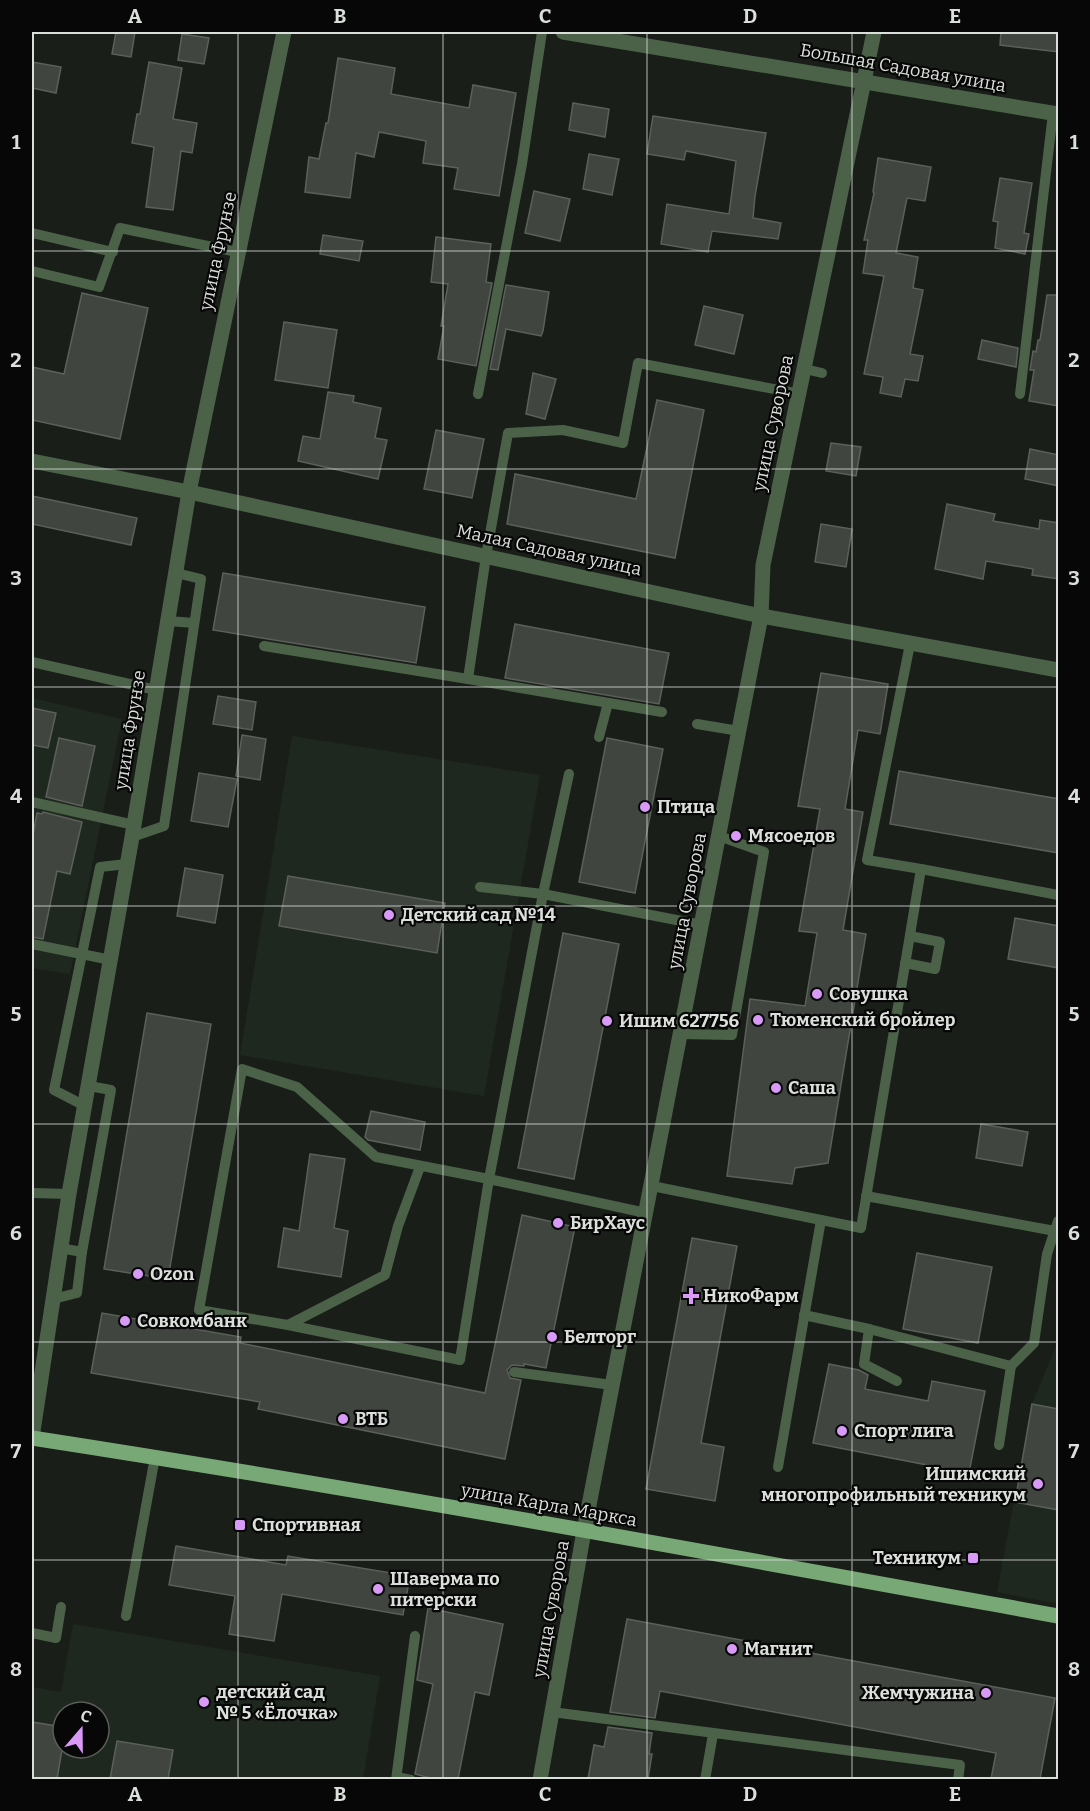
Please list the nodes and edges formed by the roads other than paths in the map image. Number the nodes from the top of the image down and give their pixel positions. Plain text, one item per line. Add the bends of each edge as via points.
1 (284, 32) edge
2 (542, 32) edge
3 (563, 32) edge
4 (874, 32) edge
5 (864, 81) junction
6 (1056, 113) edge
7 (32, 233) edge
8 (113, 252) junction
9 (237, 252) junction
10 (32, 271) edge
11 (805, 369) junction
12 (822, 373) dead end
13 (478, 394) dead end
14 (800, 394) junction
15 (1020, 394) dead end
16 (32, 461) edge
17 (189, 492) junction
18 (486, 556) junction
19 (176, 573) junction
20 (761, 616) junction
21 (168, 621) junction
22 (194, 623) junction
23 (910, 644) junction
24 (264, 646) dead end
25 (32, 662) edge
26 (1059, 670) edge
27 (468, 679) junction
28 (156, 690) junction
29 (608, 703) junction
30 (662, 712) dead end
31 (697, 724) dead end
32 (739, 731) junction
33 (599, 737) dead end
34 (568, 774) dead end
35 (32, 802) edge
36 (133, 831) junction
37 (719, 836) junction
38 (127, 864) junction
39 (921, 870) junction
40 (480, 887) dead end
41 (543, 894) junction
42 (1059, 895) edge
43 (702, 925) junction
44 (910, 936) junction
45 (32, 944) edge
46 (82, 954) junction
47 (111, 960) junction
48 (905, 963) junction
49 (681, 1034) junction
50 (89, 1086) junction
51 (85, 1106) junction
52 (420, 1167) junction
53 (489, 1179) junction
54 (652, 1186) junction
55 (32, 1193) edge
56 (69, 1194) junction
57 (866, 1196) junction
58 (646, 1213) junction
59 (821, 1220) junction
60 (1057, 1226) edge
61 (60, 1248) junction
62 (82, 1252) junction
63 (53, 1299) junction
64 (804, 1315) junction
65 (288, 1325) junction
66 (869, 1329) junction
67 (1011, 1366) junction
68 (514, 1372) dead end
69 (897, 1381) dead end
70 (612, 1385) junction
71 (32, 1438) edge
72 (999, 1445) dead end
73 (155, 1457) junction
74 (778, 1467) dead end
75 (584, 1531) junction
76 (61, 1608) dead end
77 (126, 1616) dead end
78 (1059, 1616) edge
79 (32, 1633) edge
80 (415, 1636) dead end
81 (552, 1712) junction
82 (713, 1734) junction
83 (397, 1778) edge
84 (411, 1779) edge
85 (540, 1779) edge
86 (705, 1779) edge
87 (958, 1779) edge

1 - 9 street, улица Фрунзе
2 - 13 lane via 522,164
3 - 5 street, Большая Садовая улица
4 - 5 street, улица Суворова
5 - 6 street, Большая Садовая улица
5 - 11 street, улица Суворова
6 - 15 lane
7 - 8 lane
8 - 9 lane via 120,228
8 - 10 lane via 99,287
9 - 17 street, улица Фрунзе
11 - 12 lane
11 - 14 street, улица Суворова
14 - 18 lane via 638,363 622,443 563,430 508,433
14 - 20 street, улица Суворова via 763,565
16 - 17 street, Малая Садовая улица
17 - 18 street, Малая Садовая улица
17 - 19 street, улица Фрунзе
18 - 20 street, Малая Садовая улица
18 - 27 lane
19 - 21 street, улица Фрунзе
19 - 22 lane via 201,579
20 - 23 street, Малая Садовая улица
20 - 32 street, улица Суворова
21 - 22 lane
21 - 28 street, улица Фрунзе
22 - 36 lane via 164,826
23 - 26 street, Малая Садовая улица
23 - 39 lane via 867,860
24 - 27 lane
25 - 28 lane
27 - 29 lane
28 - 36 street, улица Фрунзе
29 - 30 lane
29 - 33 lane
31 - 32 lane
32 - 37 street, улица Суворова
34 - 41 lane
35 - 36 lane
36 - 38 street, улица Фрунзе
37 - 43 street, улица Суворова
37 - 49 lane via 764,852 732,1035
38 - 46 lane via 100,867
38 - 47 street, улица Фрунзе
39 - 42 lane
39 - 44 lane
40 - 41 lane
41 - 43 lane
41 - 53 lane
43 - 49 street, улица Суворова
44 - 48 lane
44 - 48 lane via 940,942 935,969
45 - 46 lane
46 - 47 lane
46 - 51 lane via 54,1090
47 - 50 street, улица Фрунзе
48 - 57 lane
49 - 54 street, улица Суворова
50 - 51 street, улица Фрунзе
50 - 62 lane via 111,1090
51 - 56 street, улица Фрунзе
52 - 53 lane
52 - 65 lane via 385,1275
52 - 65 lane via 376,1157 297,1087 242,1069 199,1310
53 - 58 lane
53 - 65 lane via 460,1360
54 - 58 street, улица Суворова
54 - 59 lane
55 - 56 lane
56 - 61 street, улица Фрунзе
57 - 59 lane via 861,1228
57 - 60 lane
58 - 70 street, улица Суворова
59 - 64 lane
60 - 67 lane via 1047,1254 1034,1343
61 - 62 lane
61 - 63 street, улица Фрунзе
62 - 63 lane via 77,1293
63 - 71 street, улица Фрунзе
64 - 66 lane
64 - 74 lane
66 - 67 lane
66 - 69 lane via 864,1364
67 - 72 lane
68 - 70 lane
70 - 75 street, улица Суворова
71 - 73 main road, улица Карла Маркса
73 - 75 main road, улица Карла Маркса
73 - 77 lane
75 - 78 main road, улица Карла Маркса
75 - 81 street, улица Суворова
76 - 79 lane via 56,1638
80 - 83 lane
81 - 82 lane
81 - 85 street, улица Суворова
82 - 86 lane
82 - 87 lane via 960,1765
83 - 84 lane

